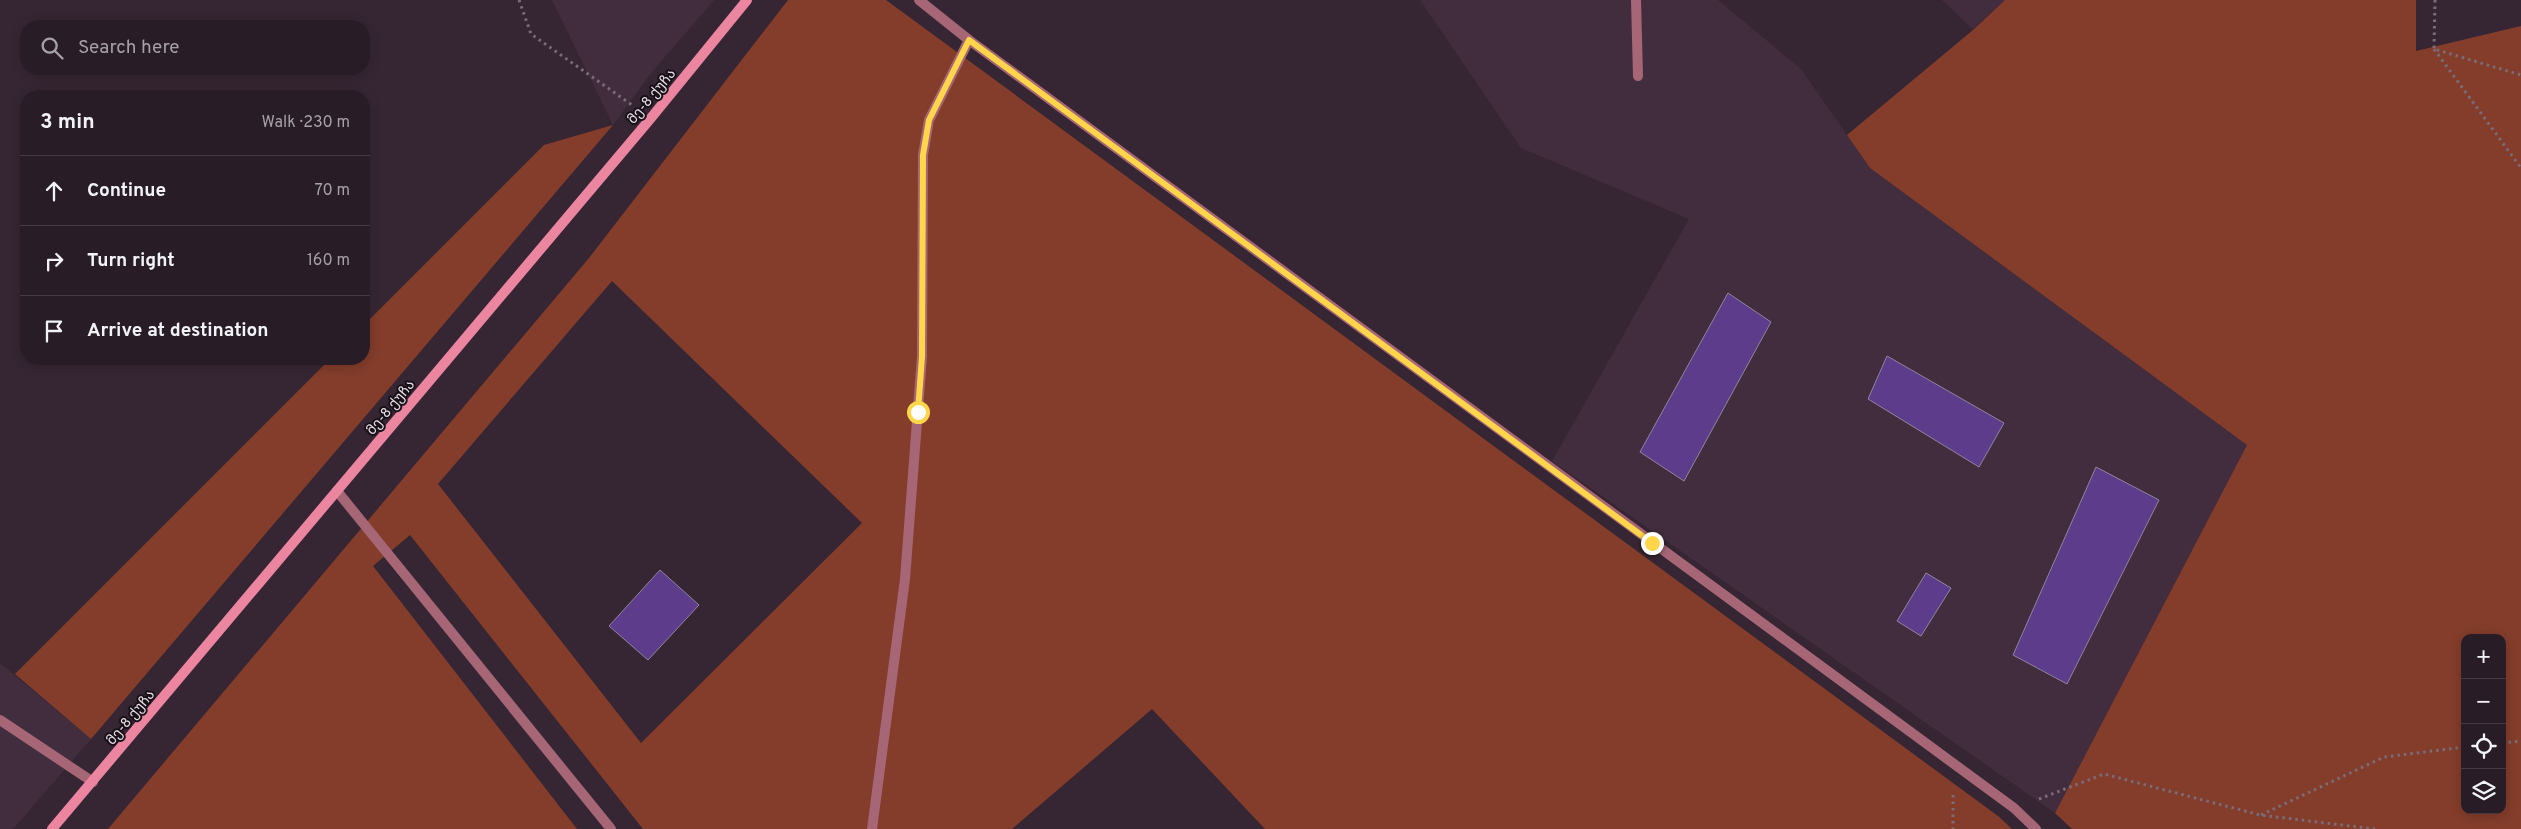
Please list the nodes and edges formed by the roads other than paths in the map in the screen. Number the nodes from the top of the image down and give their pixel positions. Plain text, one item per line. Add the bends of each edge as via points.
1 (747, 0) edge
2 (919, 0) edge
3 (1636, 0) edge
4 (969, 40) junction
5 (1638, 76) dead end
6 (337, 491) junction
7 (0, 720) edge
8 (94, 782) junction
9 (52, 829) edge
10 (611, 829) edge
11 (872, 829) edge
12 (2036, 829) edge

1 - 6 street, მე-8 ქუჩა
2 - 4 street
3 - 5 street
4 - 11 street via 929,120 923,155 922,356 906,570
4 - 12 street via 2014,808
6 - 8 street, მე-8 ქუჩა
6 - 10 street
7 - 8 street
8 - 9 street, მე-8 ქუჩა

